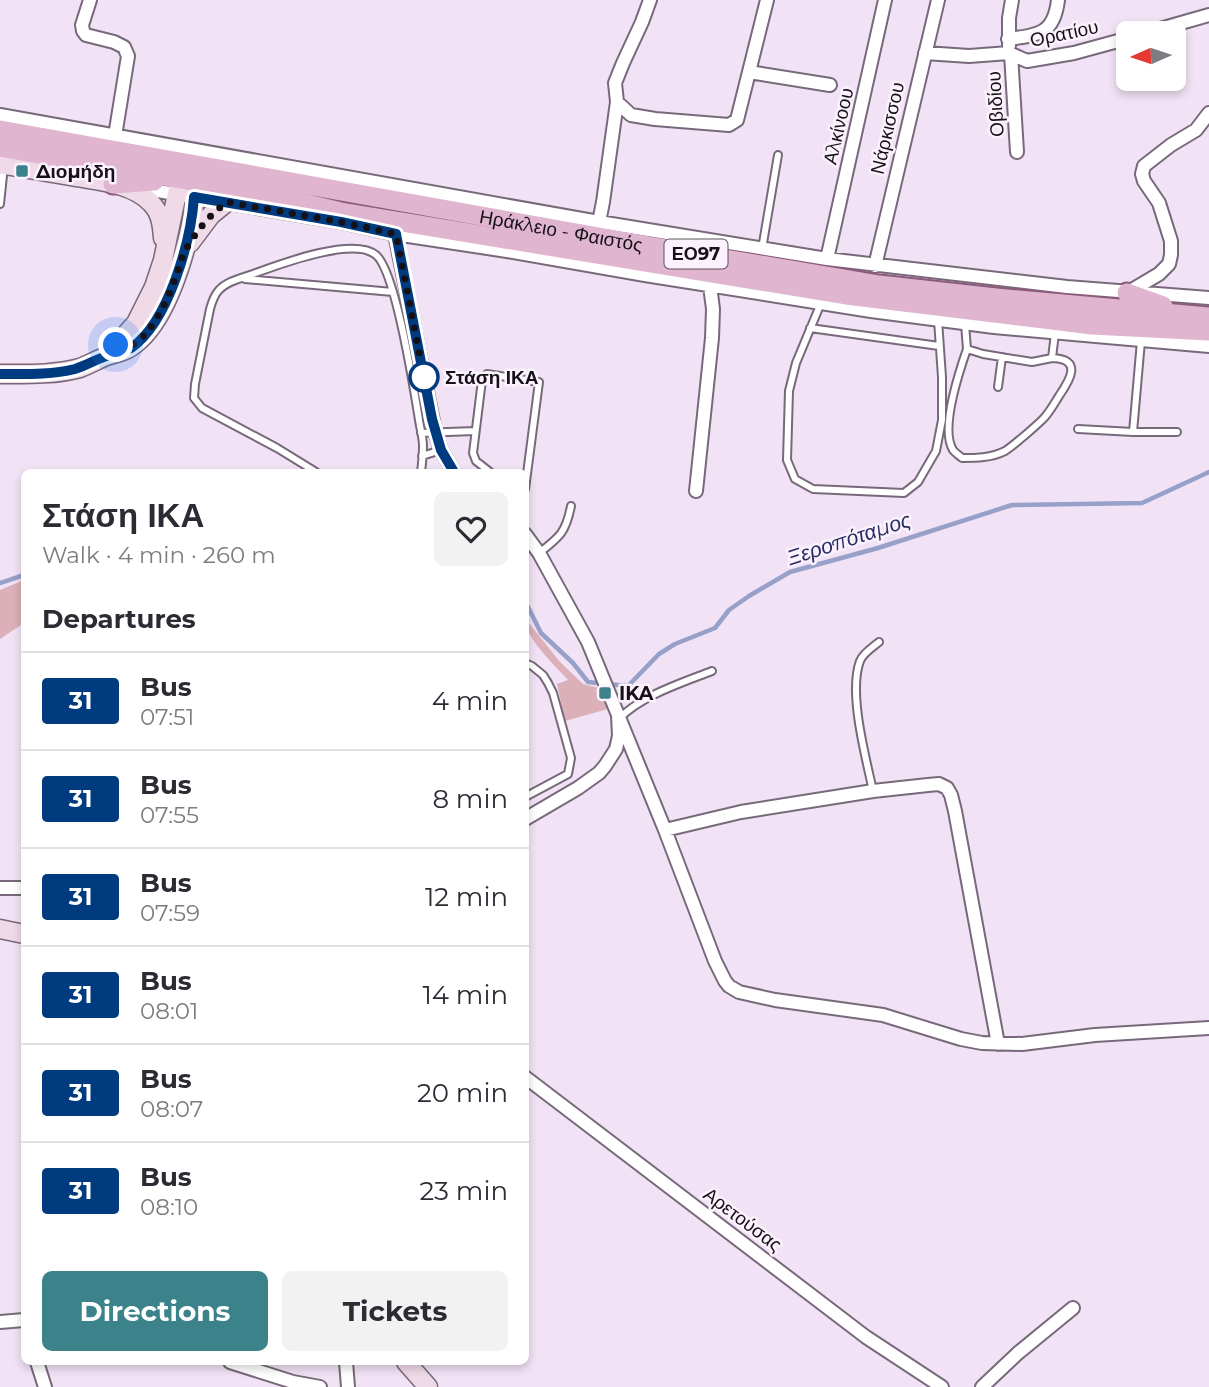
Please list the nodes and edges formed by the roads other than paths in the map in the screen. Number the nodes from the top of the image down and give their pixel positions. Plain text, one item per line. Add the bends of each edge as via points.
1 (90, 0) edge
2 (650, 0) edge
3 (766, 0) edge
4 (885, 0) edge
5 (938, 0) edge
6 (1012, 0) edge
7 (1058, 0) edge
8 (1209, 15) edge
9 (1186, 22) edge
10 (1116, 42) edge
11 (1010, 49) junction
12 (925, 53) junction
13 (749, 72) junction
14 (830, 85) dead end
15 (617, 102) junction
16 (1209, 113) edge
17 (0, 116) edge
18 (0, 130) edge
19 (115, 136) junction
20 (135, 140) junction
21 (1017, 152) dead end
22 (778, 155) dead end
23 (1, 158) edge
24 (265, 163) junction
25 (219, 169) junction
26 (184, 179) junction
27 (113, 184) junction
28 (261, 193) junction
29 (227, 202) junction
30 (0, 204) edge
31 (606, 224) junction
32 (396, 234) junction
33 (475, 234) junction
34 (660, 248) junction
35 (761, 249) junction
36 (507, 251) junction
37 (184, 252) junction
38 (827, 259) junction
39 (163, 260) junction
40 (875, 266) junction
41 (241, 279) junction
42 (710, 286) junction
43 (393, 292) junction
44 (1127, 293) junction
45 (1209, 298) edge
46 (821, 303) junction
47 (1209, 317) edge
48 (938, 320) junction
49 (965, 323) junction
50 (1196, 326) edge
51 (810, 328) junction
52 (1055, 333) junction
53 (1143, 335) junction
54 (1089, 337) joint
55 (1209, 345) edge
56 (939, 346) junction
57 (967, 349) junction
58 (110, 355) junction
59 (1002, 357) junction
60 (1052, 358) junction
61 (0, 374) edge
62 (998, 387) dead end
63 (1078, 429) dead end
64 (475, 430) junction
65 (435, 431) junction
66 (1133, 432) junction
67 (1177, 432) dead end
68 (421, 433) junction
69 (441, 450) junction
70 (422, 456) junction
71 (311, 469) edge
72 (421, 469) edge
73 (452, 469) edge
74 (486, 469) edge
75 (528, 469) edge
76 (696, 491) dead end
77 (571, 506) dead end
78 (529, 539) edge
79 (539, 553) junction
80 (879, 642) dead end
81 (529, 665) edge
82 (712, 671) dead end
83 (618, 717) junction
84 (539, 791) junction
85 (873, 791) junction
86 (529, 795) edge
87 (544, 810) junction
88 (529, 817) edge
89 (665, 830) junction
90 (0, 888) edge
91 (21, 888) edge
92 (0, 929) edge
93 (21, 933) edge
94 (1209, 1028) edge
95 (998, 1044) junction
96 (529, 1080) edge
97 (1073, 1308) dead end
98 (21, 1321) edge
99 (0, 1322) edge
100 (38, 1365) edge
101 (242, 1365) edge
102 (346, 1365) edge
103 (409, 1365) edge
104 (45, 1387) edge
105 (320, 1387) edge
106 (348, 1387) edge
107 (428, 1387) edge
108 (942, 1387) edge
109 (982, 1387) edge

1 - 19 street via 83,31 124,47 128,56
2 - 15 street via 615,83
3 - 13 street
4 - 38 street, Αλκίνοου
5 - 12 street, Νάρκισσου
6 - 11 street, Οβιδίου
7 - 11 street via 1049,28
8 - 9 street
10 - 11 street, Ορατίου via 1027,61
11 - 12 street, Ορατίου via 969,55
11 - 21 street, Οβιδίου
12 - 40 street, Νάρκισσου
13 - 14 street
13 - 15 street via 737,120 729,125 655,120 631,115
15 - 31 street via 603,202
16 - 44 street via 1196,130 1144,166 1144,181 1165,220 1171,255 1159,274
17 - 19 street
18 - 26 main road, Ηράκλειο - Φαιστός / ΕΟ97
19 - 20 street
20 - 24 street
20 - 26 main road
22 - 35 lane
23 - 26 main road, Ηράκλειο - Φαιστός / ΕΟ97
23 - 27 main road
23 - 30 lane
24 - 25 main road
24 - 31 street
25 - 26 main road, Ηράκλειο - Φαιστός / ΕΟ97
25 - 34 main road, Ηράκλειο - Φαιστός / ΕΟ97
26 - 27 main road
26 - 28 main road, Ηράκλειο - Φαιστός / ΕΟ97
26 - 29 main road
26 - 37 main road via 191,226
26 - 39 main road
27 - 39 main road via 139,193 154,206 161,222
28 - 29 main road
28 - 33 main road, Ηράκλειο - Φαιστός / ΕΟ97 via 341,212
29 - 32 street
29 - 37 main road via 211,215
31 - 34 main road
31 - 35 street
32 - 36 street
32 - 65 street
33 - 36 main road
33 - 53 main road, Ηράκλειο - Φαιστός / ΕΟ97 via 846,295
34 - 50 main road, Ηράκλειο - Φαιστός / ΕΟ97 via 879,285
35 - 38 street
36 - 42 street
37 - 58 main road via 151,327 131,347
38 - 40 street
39 - 58 main road via 141,315
40 - 44 street
41 - 43 lane
41 - 43 lane via 302,257 355,249 375,254
41 - 71 lane via 222,287 212,302 194,398 202,408
42 - 46 street
42 - 76 street via 712,338
43 - 68 lane
44 - 45 street
44 - 50 main road
46 - 48 street
46 - 51 lane
47 - 50 main road, Ηράκλειο - Φαιστός / ΕΟ97
48 - 49 street
48 - 56 lane
49 - 52 street
49 - 57 lane
50 - 53 main road, Ηράκλειο - Φαιστός / ΕΟ97
50 - 55 main road
51 - 56 lane
51 - 56 lane via 789,391 787,460 795,479 813,489 904,493 918,482 936,451 942,420
52 - 54 street
52 - 60 lane
53 - 54 main road
53 - 55 street
53 - 66 lane
57 - 59 lane
57 - 60 lane via 952,400 949,435 953,450 962,458 1005,451 1044,418 1072,371 1062,359
58 - 61 main road via 72,370
59 - 60 lane via 1032,362
59 - 62 lane
63 - 66 lane
64 - 65 lane
64 - 74 lane via 474,457
64 - 75 lane via 482,380 487,374 539,382
65 - 68 lane
65 - 69 street
66 - 67 lane
68 - 70 lane
69 - 70 lane
69 - 73 street
70 - 72 lane
77 - 79 lane via 557,539
78 - 79 street
79 - 83 street via 588,642
80 - 85 lane via 860,658 856,679
81 - 84 lane via 548,683 571,758 568,774
82 - 83 lane via 670,686
83 - 87 street via 618,742 605,766
83 - 89 street
84 - 86 lane
84 - 87 lane
85 - 89 street
85 - 95 street via 936,784 951,795
87 - 88 street
89 - 95 street via 715,961 734,989 775,1000 883,1014 961,1039
90 - 91 street
92 - 93 main road
94 - 95 street
96 - 108 street, Αρετούσας via 866,1337
97 - 109 street
98 - 99 street
100 - 104 street
101 - 105 street
102 - 106 street
103 - 107 main road

